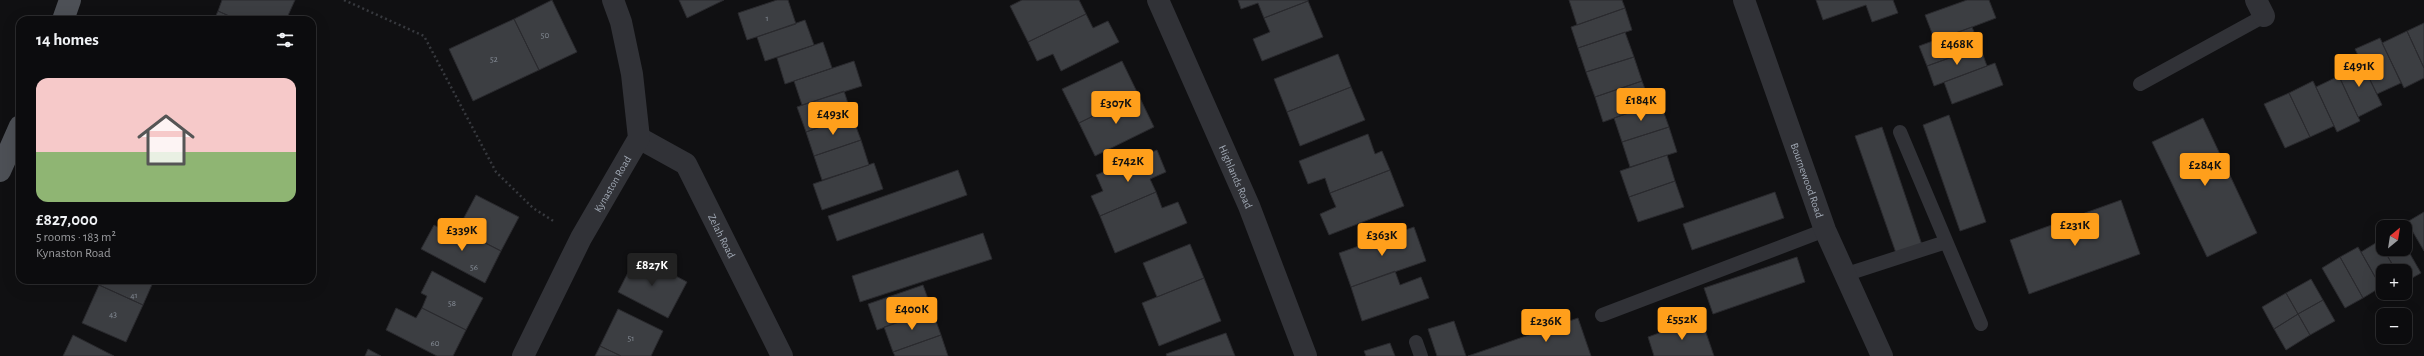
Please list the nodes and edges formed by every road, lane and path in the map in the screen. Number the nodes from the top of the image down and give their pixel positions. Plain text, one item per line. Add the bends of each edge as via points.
1 (70, 0) edge
2 (344, 0) edge
3 (613, 0) edge
4 (1158, 0) edge
5 (1744, 0) edge
6 (2260, 8) edge
7 (64, 16) edge
8 (2140, 84) dead end
9 (1900, 132) dead end
10 (16, 135) edge
11 (639, 138) junction
12 (0, 171) edge
13 (1825, 230) junction
14 (581, 238) junction
15 (1946, 242) junction
16 (1844, 275) junction
17 (1602, 314) dead end
18 (1981, 324) dead end
19 (1416, 342) dead end
20 (522, 356) edge
21 (782, 356) edge
22 (1306, 356) edge
23 (1421, 356) edge
24 (1882, 356) edge

1 - 7 main road
2 - 14 path via 424,36 496,172 533,208
3 - 11 street via 621,22 632,74
4 - 22 street, Highlands Road via 1249,206
5 - 13 street, Bournewood Road
6 - 8 lane
9 - 15 lane
10 - 12 main road
11 - 14 street, Kynaston Road
11 - 21 street, Zelah Road via 686,164
13 - 16 street, Bournewood Road
13 - 17 lane
14 - 20 street, Kynaston Road
15 - 16 lane
15 - 18 lane
16 - 24 street, Bournewood Road
19 - 23 lane

